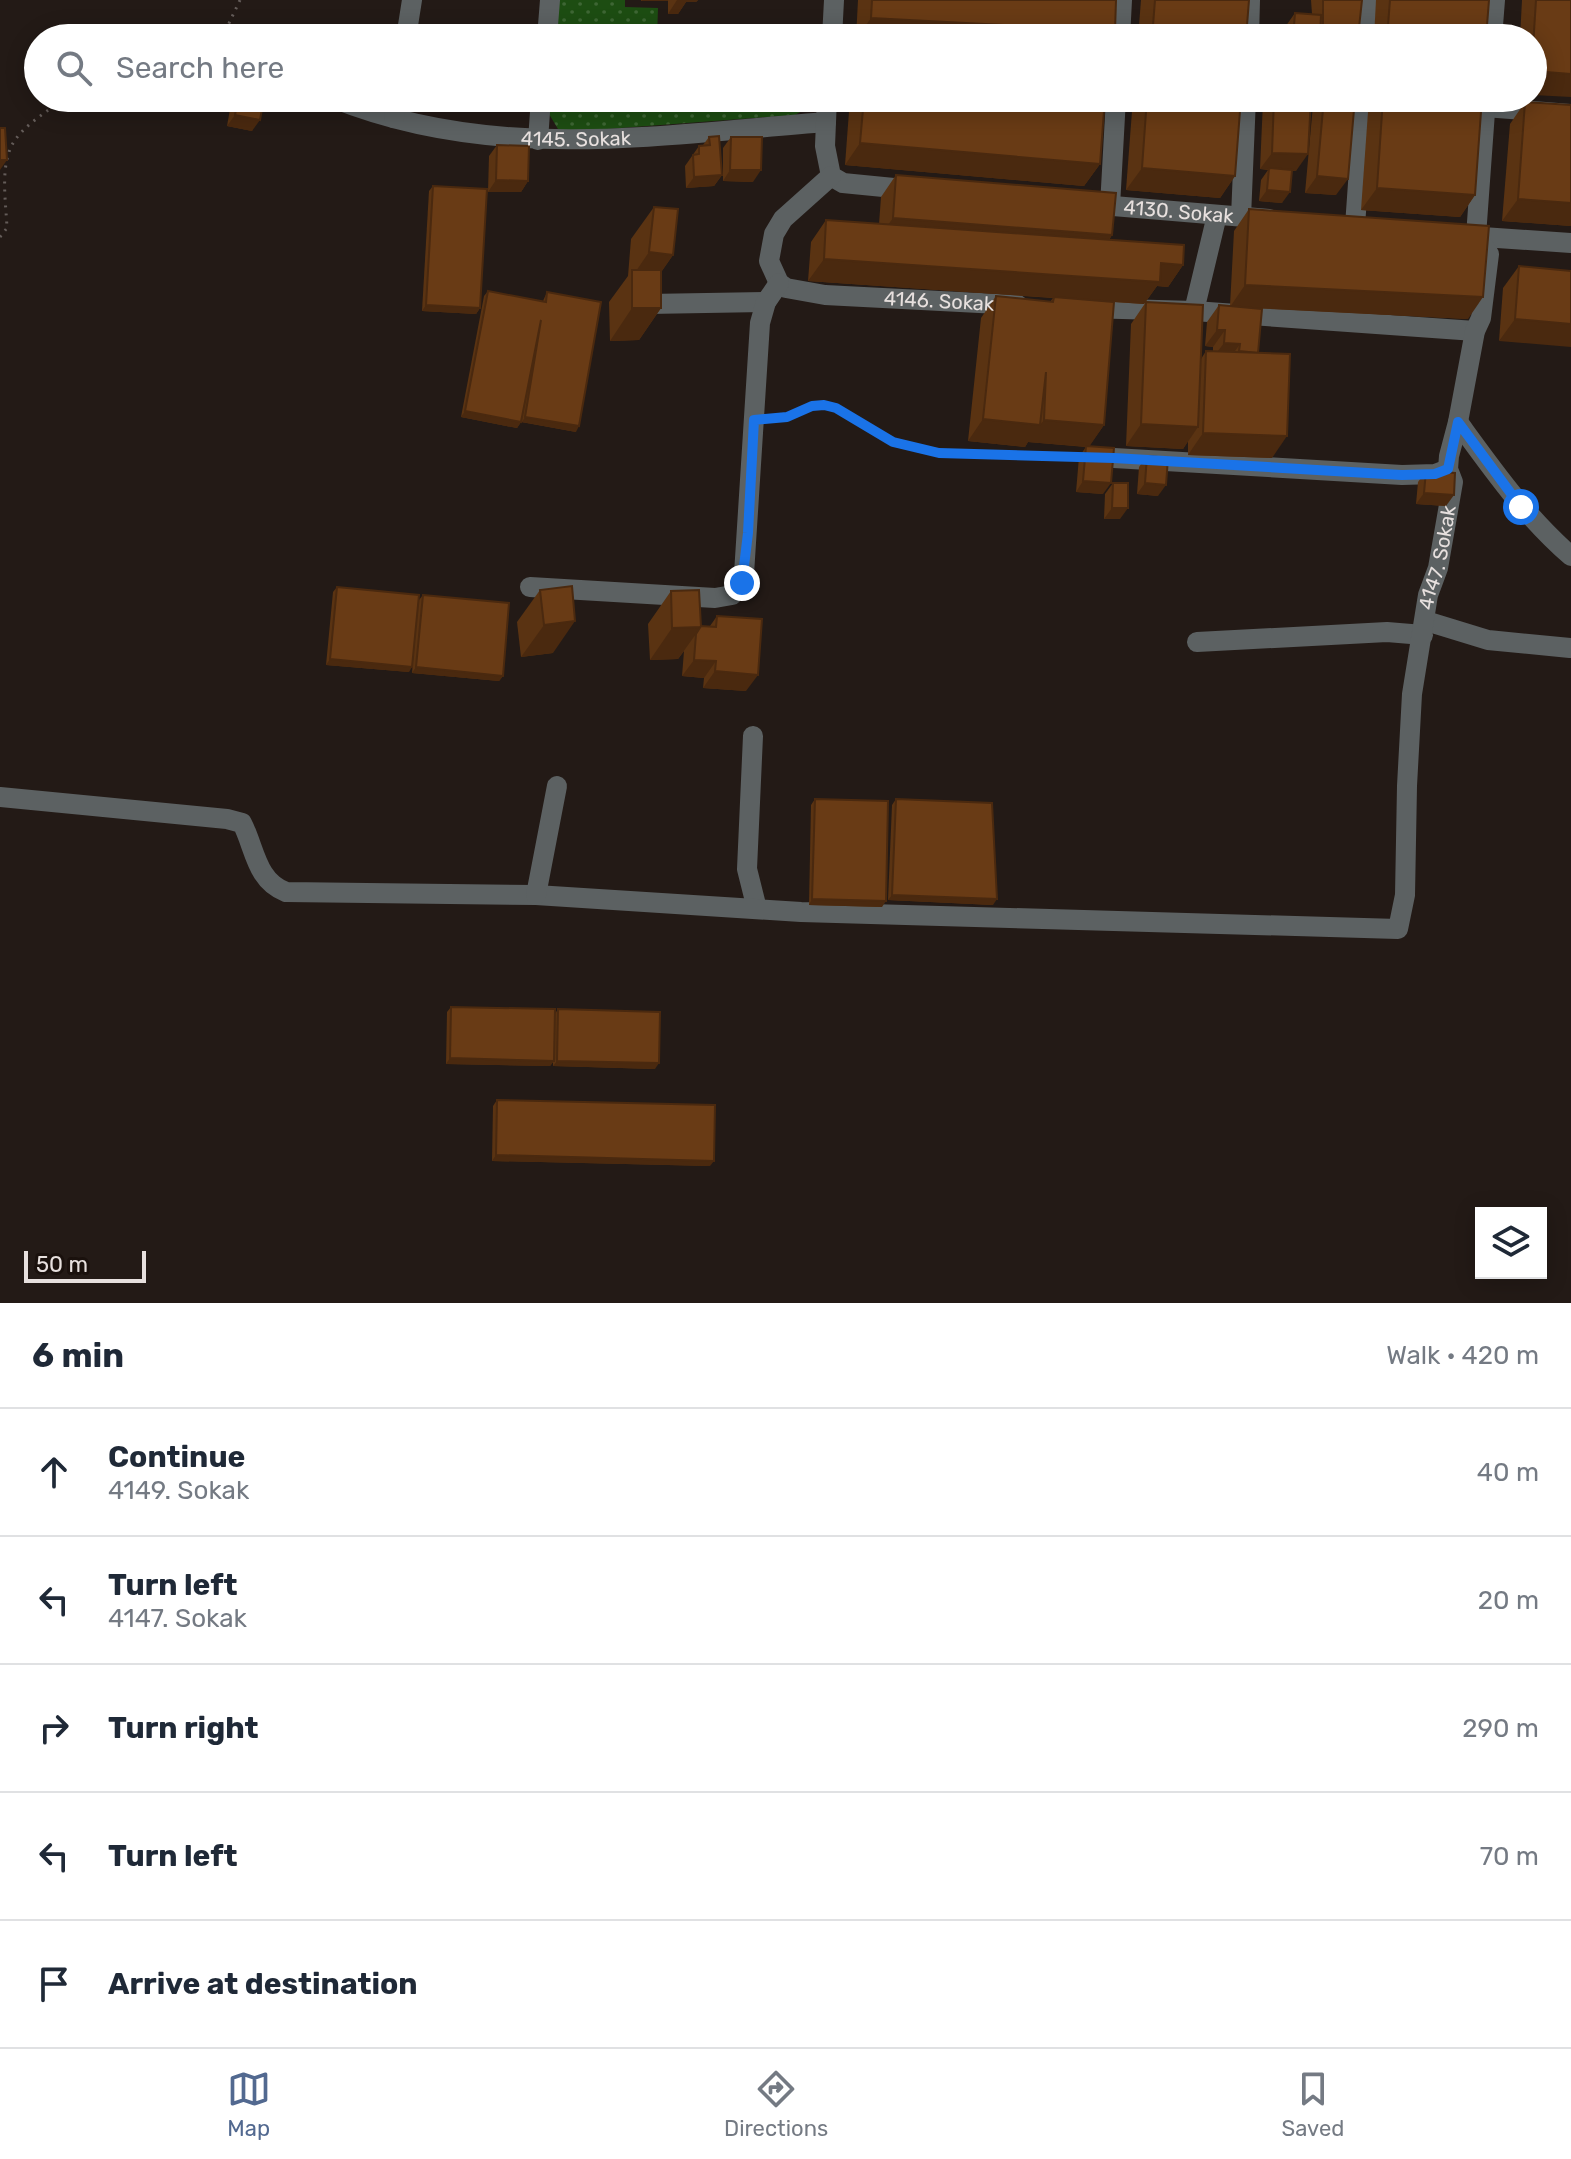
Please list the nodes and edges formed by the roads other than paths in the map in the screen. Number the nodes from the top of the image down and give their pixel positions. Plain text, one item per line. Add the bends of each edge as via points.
1 (412, 0) edge
2 (550, 0) edge
3 (834, 0) edge
4 (1122, 0) edge
5 (1250, 0) edge
6 (1370, 0) edge
7 (1495, 0) edge
8 (408, 24) edge
9 (548, 24) edge
10 (833, 24) edge
11 (1121, 24) edge
12 (1249, 24) edge
13 (1368, 24) edge
14 (1493, 24) edge
15 (1547, 111) edge
16 (406, 112) edge
17 (540, 112) edge
18 (826, 112) edge
19 (1115, 112) edge
20 (1245, 112) edge
21 (1363, 112) edge
22 (1484, 112) edge
23 (1571, 114) edge
24 (826, 122) junction
25 (538, 140) junction
26 (834, 178) junction
27 (928, 191) edge
28 (1065, 202) edge
29 (1110, 206) junction
30 (1217, 215) junction
31 (1241, 217) junction
32 (1284, 220) edge
33 (1356, 226) edge
34 (1446, 234) edge
35 (1476, 236) junction
36 (1571, 243) edge
37 (779, 283) junction
38 (766, 302) junction
39 (648, 304) edge
40 (1043, 306) edge
41 (1073, 307) edge
42 (1194, 311) junction
43 (1475, 331) junction
44 (1458, 422) junction
45 (1114, 458) edge
46 (1448, 469) junction
47 (1571, 556) edge
48 (530, 587) dead end
49 (1424, 628) junction
50 (1197, 642) dead end
51 (1570, 648) edge
52 (753, 736) dead end
53 (557, 786) dead end
54 (0, 797) edge
55 (536, 895) junction
56 (757, 909) junction

1 - 8 street
2 - 9 street
3 - 10 street
4 - 11 street
5 - 12 street
6 - 13 street
7 - 14 street
15 - 23 street
16 - 25 street, 4145. Sokak via 457,132
17 - 25 street
18 - 24 street
19 - 29 street
20 - 31 street
21 - 33 street
22 - 35 street, 4147. Sokak
24 - 25 street, 4145. Sokak
24 - 26 street via 825,146
26 - 27 street
26 - 37 street via 783,219 774,234 769,261
28 - 29 street, 4130. Sokak
29 - 30 street, 4130. Sokak
30 - 31 street, 4130. Sokak
30 - 42 street
31 - 32 street, 4130. Sokak
34 - 35 street
35 - 36 street
35 - 43 street, 4147. Sokak via 1489,254
37 - 38 street
37 - 40 street, 4146. Sokak via 825,295
38 - 39 street
38 - 48 street via 760,323 742,583 732,595 715,598
41 - 42 street
42 - 43 street
43 - 44 street, 4147. Sokak
44 - 46 street, 4147. Sokak
44 - 47 street via 1521,507
45 - 46 street via 1402,475
46 - 49 street, 4147. Sokak via 1453,482
49 - 50 street
49 - 51 street
49 - 56 street, 4147. Sokak via 1411,710 1405,895 1398,929
52 - 56 street via 747,869
53 - 55 street
54 - 55 street via 242,823 258,867 272,887 286,892
55 - 56 street

